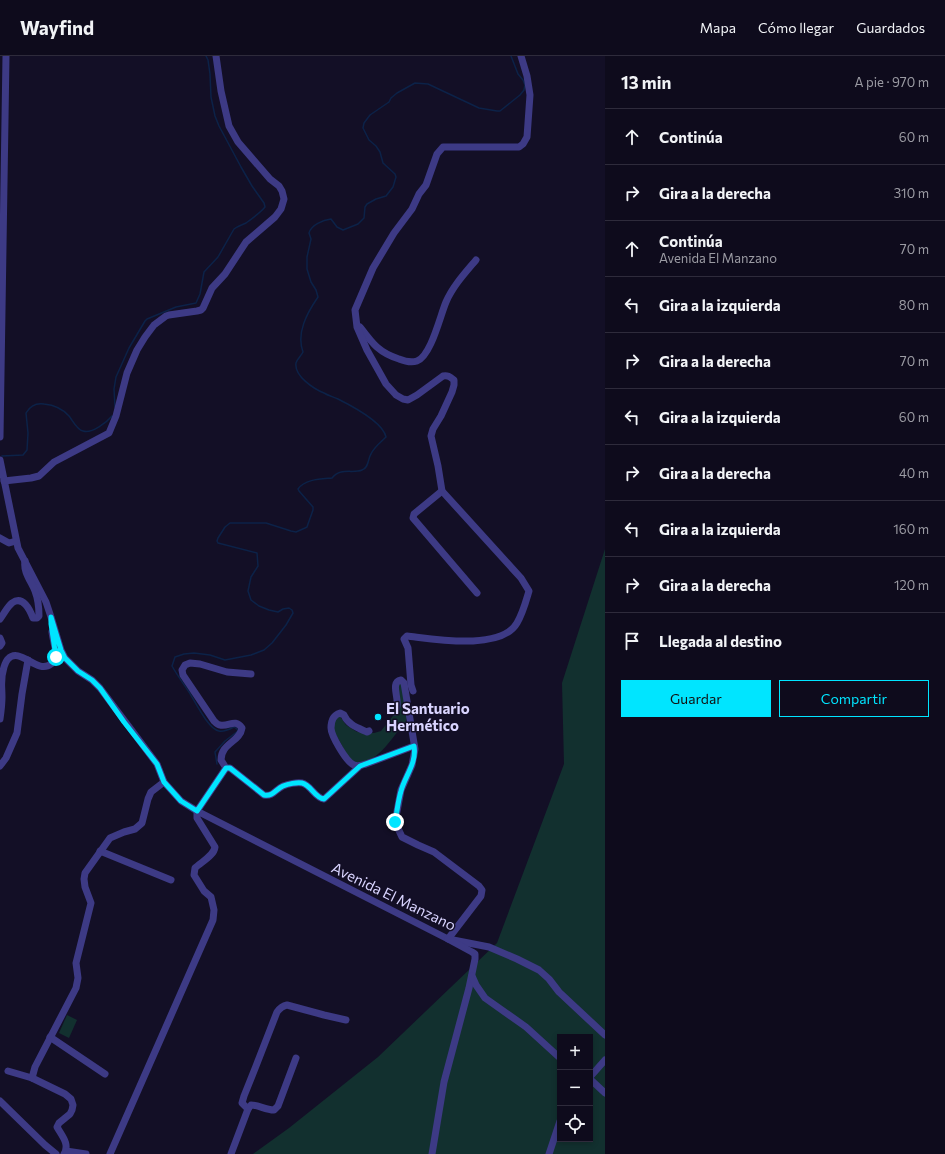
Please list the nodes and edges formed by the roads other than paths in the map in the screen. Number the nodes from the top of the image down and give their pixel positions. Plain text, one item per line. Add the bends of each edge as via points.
1 (6, 56) edge
2 (216, 56) edge
3 (521, 56) edge
4 (2, 217) edge
5 (476, 260) dead end
6 (1, 292) edge
7 (356, 320) junction
8 (0, 437) edge
9 (0, 461) edge
10 (4, 482) junction
11 (442, 491) junction
12 (0, 538) edge
13 (16, 541) junction
14 (25, 561) junction
15 (477, 593) dead end
16 (51, 617) junction
17 (0, 618) edge
18 (0, 638) edge
19 (0, 646) edge
20 (28, 660) junction
21 (251, 674) dead end
22 (413, 691) dead end
23 (395, 712) dead end
24 (0, 719) edge
25 (369, 731) dead end
26 (414, 746) junction
27 (0, 766) edge
28 (360, 766) junction
29 (226, 768) junction
30 (164, 782) junction
31 (197, 811) junction
32 (100, 851) junction
33 (171, 880) dead end
34 (448, 939) junction
35 (489, 947) junction
36 (475, 959) junction
37 (473, 987) junction
38 (346, 1020) dead end
39 (605, 1035) edge
40 (50, 1037) junction
41 (557, 1055) edge
42 (296, 1058) dead end
43 (605, 1060) edge
44 (8, 1071) dead end
45 (105, 1074) dead end
46 (593, 1074) edge
47 (32, 1078) junction
48 (593, 1081) edge
49 (605, 1092) edge
50 (0, 1101) edge
51 (248, 1109) junction
52 (557, 1130) edge
53 (65, 1153) edge
54 (56, 1154) edge
55 (86, 1154) edge
56 (110, 1154) edge
57 (231, 1154) edge
58 (432, 1154) edge
59 (549, 1154) edge

1 - 4 street
2 - 10 street via 229,126 238,142 279,186 284,199 281,209 246,242 225,274 209,292 201,310 170,315 154,325 131,362 109,433 54,462 39,476
3 - 7 street via 530,95 526,141 519,146 441,148 426,185 373,268 355,310
4 - 6 street
5 - 7 street via 453,289 446,301 436,333 424,355 416,361 403,361 383,353 371,342
6 - 8 street
7 - 11 street via 367,350 386,384 396,395 408,400 443,376 454,380 452,392 431,436
9 - 10 street
10 - 13 street
11 - 15 street via 414,514 413,518
11 - 22 street via 521,578 529,591 517,623 509,632 496,638 468,642 407,636 404,639 408,648
12 - 13 street via 9,543
13 - 14 street
14 - 16 street
14 - 17 street via 24,569 35,592 39,616 33,618 27,606 18,601 11,604
16 - 20 street via 55,660 45,667
16 - 30 street, Avenida El Manzano via 65,658 100,688 157,764
18 - 19 street
20 - 24 street via 12,656 7,660 0,679
20 - 27 street via 18,733
21 - 29 street via 227,672 190,663 182,670 214,721 219,725 239,724 242,728 241,733 222,751 221,760
23 - 26 street via 398,705 395,685 401,680 404,683
25 - 28 street via 350,724 340,712 331,723 331,730 345,758
26 - 28 street
26 - 34 street via 412,765 401,790 395,822 398,830 402,837 434,852 482,890 481,896
28 - 29 street via 324,799 301,783 282,786 268,796 264,795 230,768
29 - 31 street
30 - 31 street, Avenida El Manzano via 181,801
30 - 32 street via 151,792 142,823 135,829 110,838
31 - 34 street, Avenida El Manzano
31 - 56 street via 196,818 215,847 212,854 195,868 194,874 204,891 211,897 213,920
32 - 33 street
32 - 40 street via 85,873 85,887 91,903 76,963 76,988
34 - 35 street, Avenida El Manzano
34 - 36 street via 472,952
35 - 36 street via 479,952
35 - 39 street, Avenida El Manzano via 539,970
36 - 37 street
37 - 41 street via 526,1027
37 - 58 street via 444,1082
38 - 51 street via 287,1005 280,1008 244,1096 242,1103
40 - 45 street
40 - 47 street
42 - 51 street via 278,1106 274,1110 269,1110 251,1104
43 - 46 street
44 - 47 street
47 - 53 street via 65,1094 73,1105 70,1114 57,1127 66,1143
48 - 49 street
50 - 54 street
51 - 57 street
52 - 59 street
53 - 55 street

